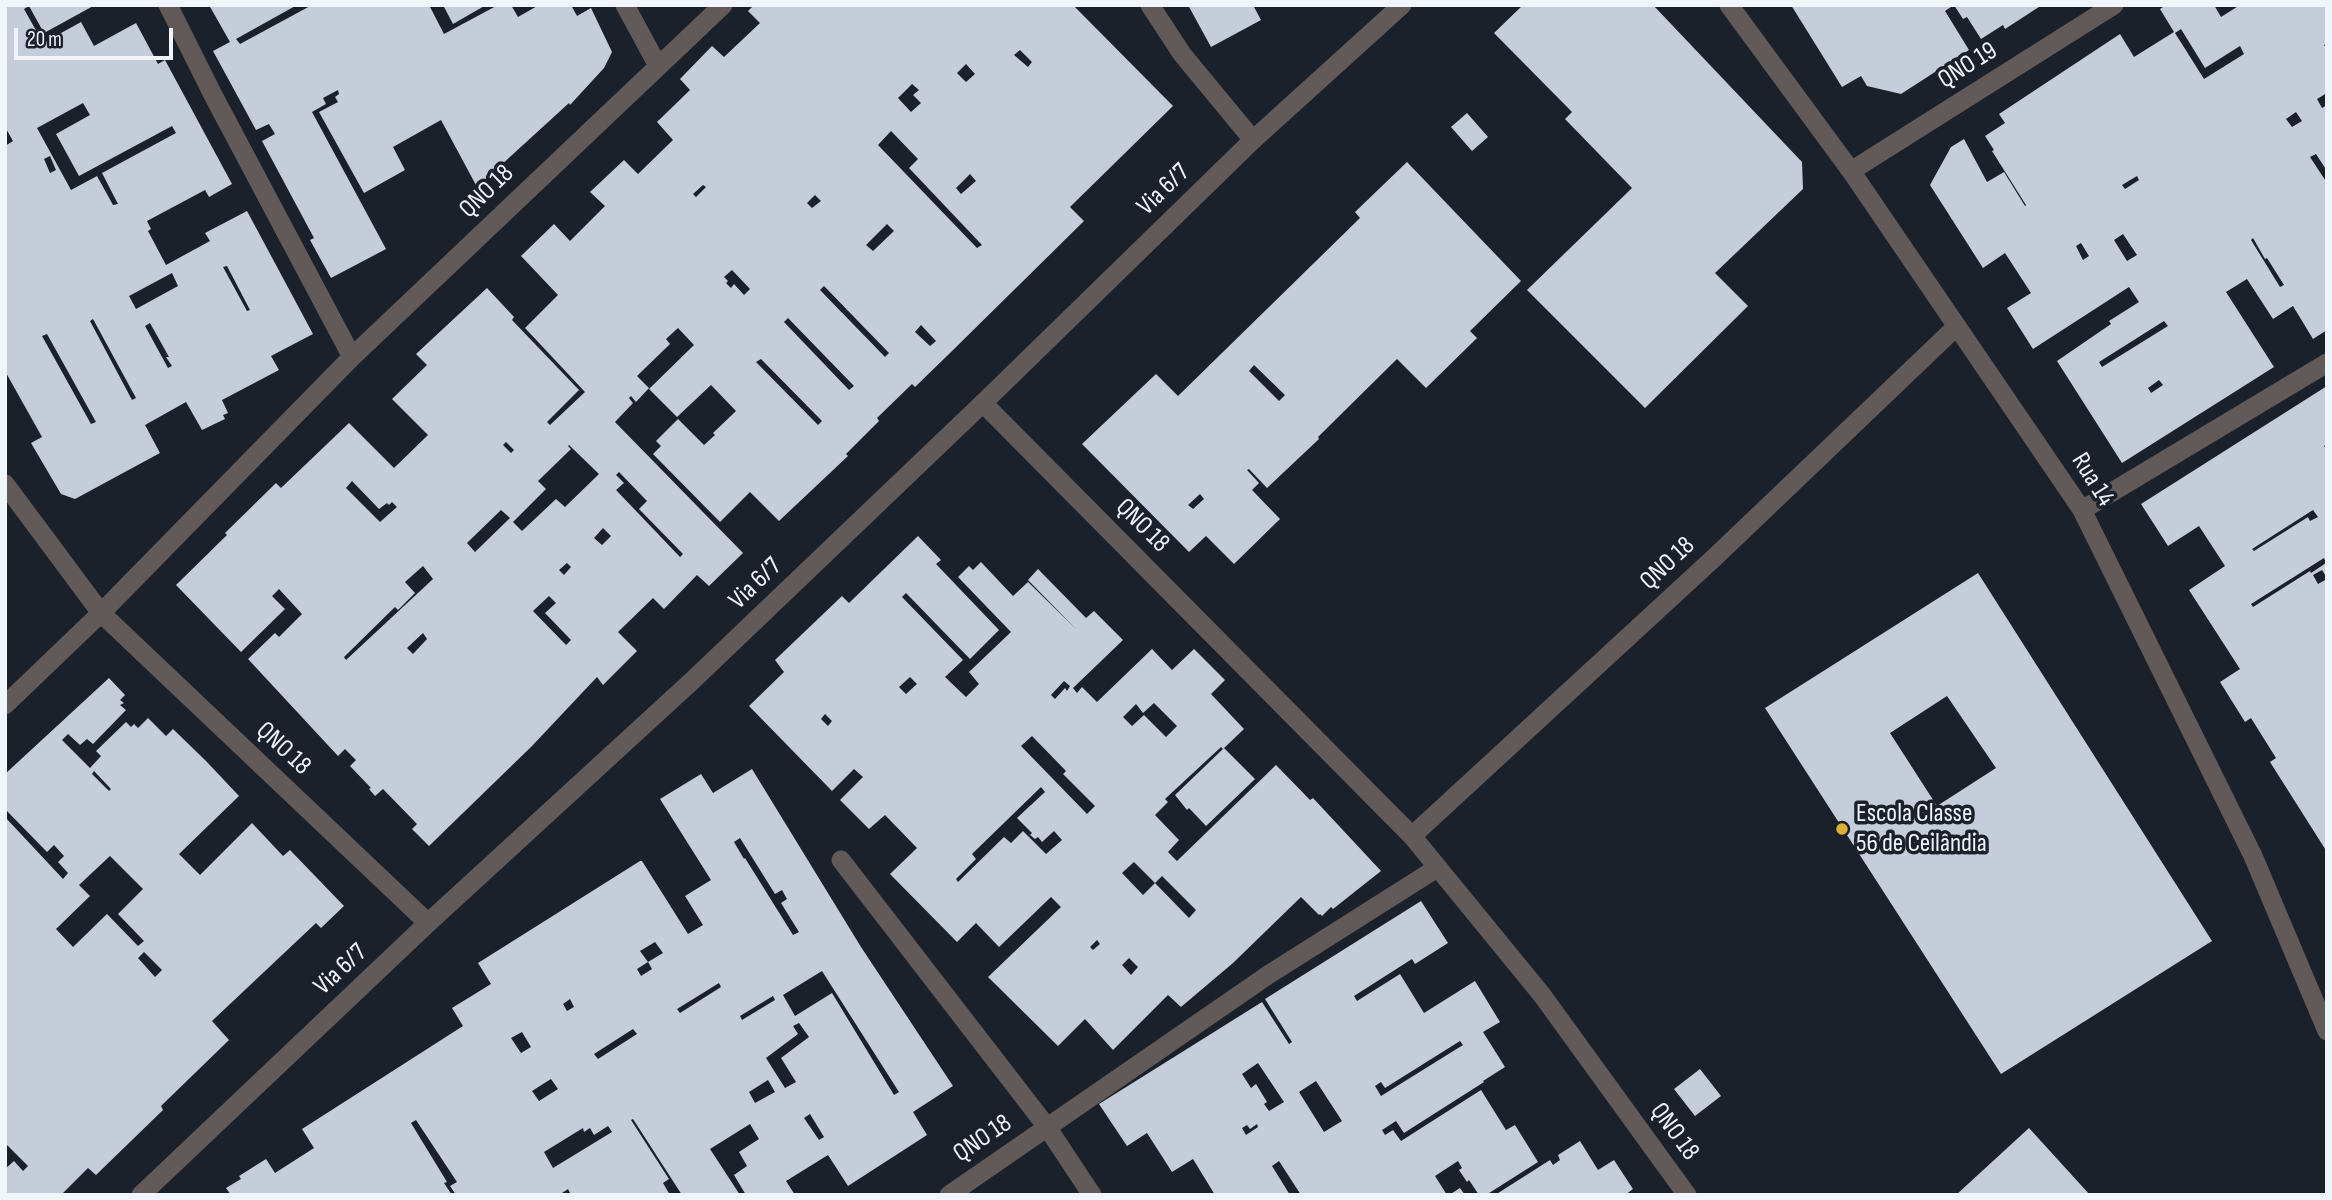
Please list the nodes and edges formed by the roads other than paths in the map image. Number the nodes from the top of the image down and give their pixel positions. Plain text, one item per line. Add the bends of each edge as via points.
1 (168, 5) edge
2 (625, 5) edge
3 (723, 5) edge
4 (1150, 5) edge
5 (1402, 5) edge
6 (1729, 5) edge
7 (2114, 5) edge
8 (658, 66) junction
9 (1253, 140) junction
10 (1851, 171) junction
11 (1957, 326) junction
12 (352, 357) junction
13 (2327, 363) edge
14 (983, 403) junction
15 (5, 484) edge
16 (2082, 510) junction
17 (101, 613) junction
18 (5, 705) edge
19 (1412, 836) junction
20 (841, 860) dead end
21 (1437, 868) junction
22 (428, 923) junction
23 (2327, 1031) edge
24 (1047, 1127) junction
25 (141, 1195) edge
26 (949, 1195) edge
27 (1092, 1195) edge
28 (1687, 1195) edge

1 - 12 street
2 - 8 street
3 - 8 street, QNO 18
4 - 9 street via 1182,54
5 - 9 street, Via 6/7
6 - 10 street, Rua 14
7 - 10 street, QNO 19
8 - 12 street, QNO 18
9 - 14 street, Via 6/7
10 - 11 street, Rua 14
11 - 16 street, Rua 14
11 - 19 street, QNO 18
12 - 17 street, QNO 18
13 - 16 street
14 - 19 street, QNO 18
14 - 22 street, Via 6/7 via 693,680
15 - 17 street, QNO 18
16 - 23 street, Rua 14 via 2253,856
17 - 18 street, QNO 18
17 - 22 street, QNO 18
19 - 21 street, QNO 18
20 - 24 street, QNO 18
21 - 24 street, QNO 18 via 1268,975
21 - 28 street, QNO 18 via 1542,995
22 - 25 street, Via 6/7
24 - 26 street, QNO 18
24 - 27 street, QNO 18

